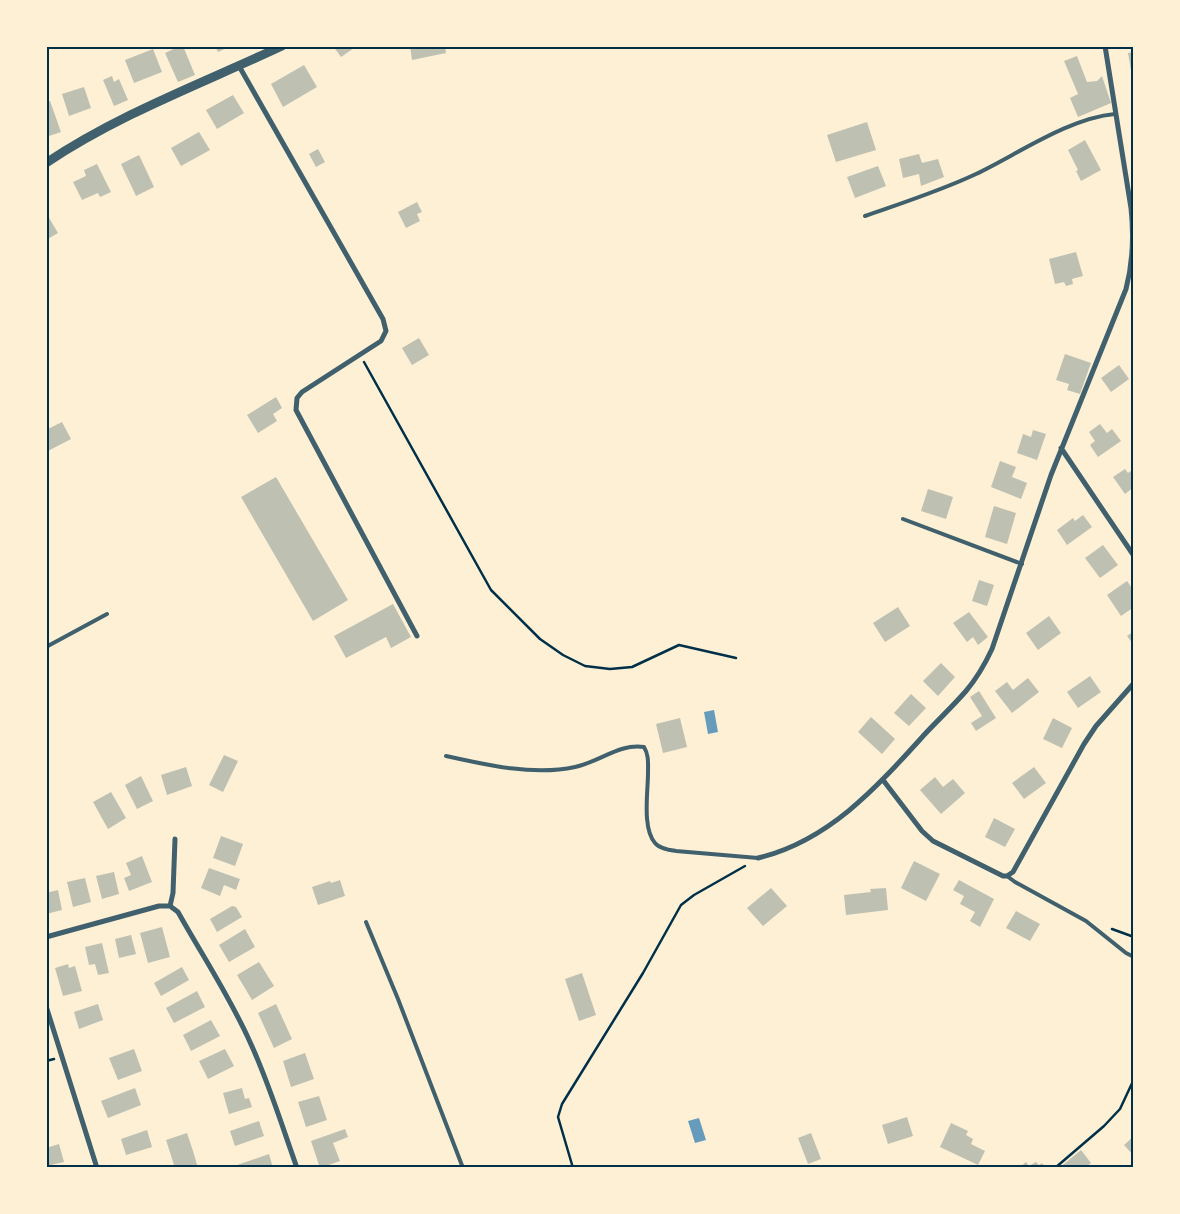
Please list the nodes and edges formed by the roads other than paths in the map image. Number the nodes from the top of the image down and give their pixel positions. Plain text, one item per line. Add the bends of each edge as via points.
1 (282, 46) edge
2 (1105, 46) edge
3 (239, 66) junction
4 (1115, 114) junction
5 (46, 162) edge
6 (1132, 208) edge
7 (864, 216) dead end
8 (1132, 271) edge
9 (1061, 448) junction
10 (903, 518) dead end
11 (1134, 556) edge
12 (1022, 564) junction
13 (107, 614) dead end
14 (417, 636) dead end
15 (46, 647) edge
16 (1134, 683) edge
17 (446, 756) dead end
18 (883, 780) junction
19 (175, 839) dead end
20 (758, 858) joint
21 (1007, 876) junction
22 (170, 906) junction
23 (366, 922) dead end
24 (46, 937) edge
25 (1134, 958) edge
26 (46, 1006) edge
27 (97, 1168) edge
28 (297, 1168) edge
29 (463, 1168) edge

1 - 3 street
2 - 4 street
3 - 5 street via 111,125
3 - 14 street via 383,319 386,331 381,341 302,392 297,398 296,410
4 - 6 street
4 - 7 lane via 1098,115 1065,128 974,175
6 - 8 street
8 - 9 street
9 - 11 street
9 - 12 street
10 - 12 lane
12 - 18 street via 981,671
13 - 15 lane
16 - 21 street via 1084,744 1013,872
17 - 20 lane via 492,766 557,769 577,767 636,745 644,747 648,759 647,823 655,844 676,851
18 - 20 street via 825,829 784,850
18 - 21 street via 932,841
19 - 22 street
21 - 25 lane via 1086,921
22 - 24 street via 159,906
22 - 28 street via 178,912 251,1043
23 - 29 lane
26 - 27 street

